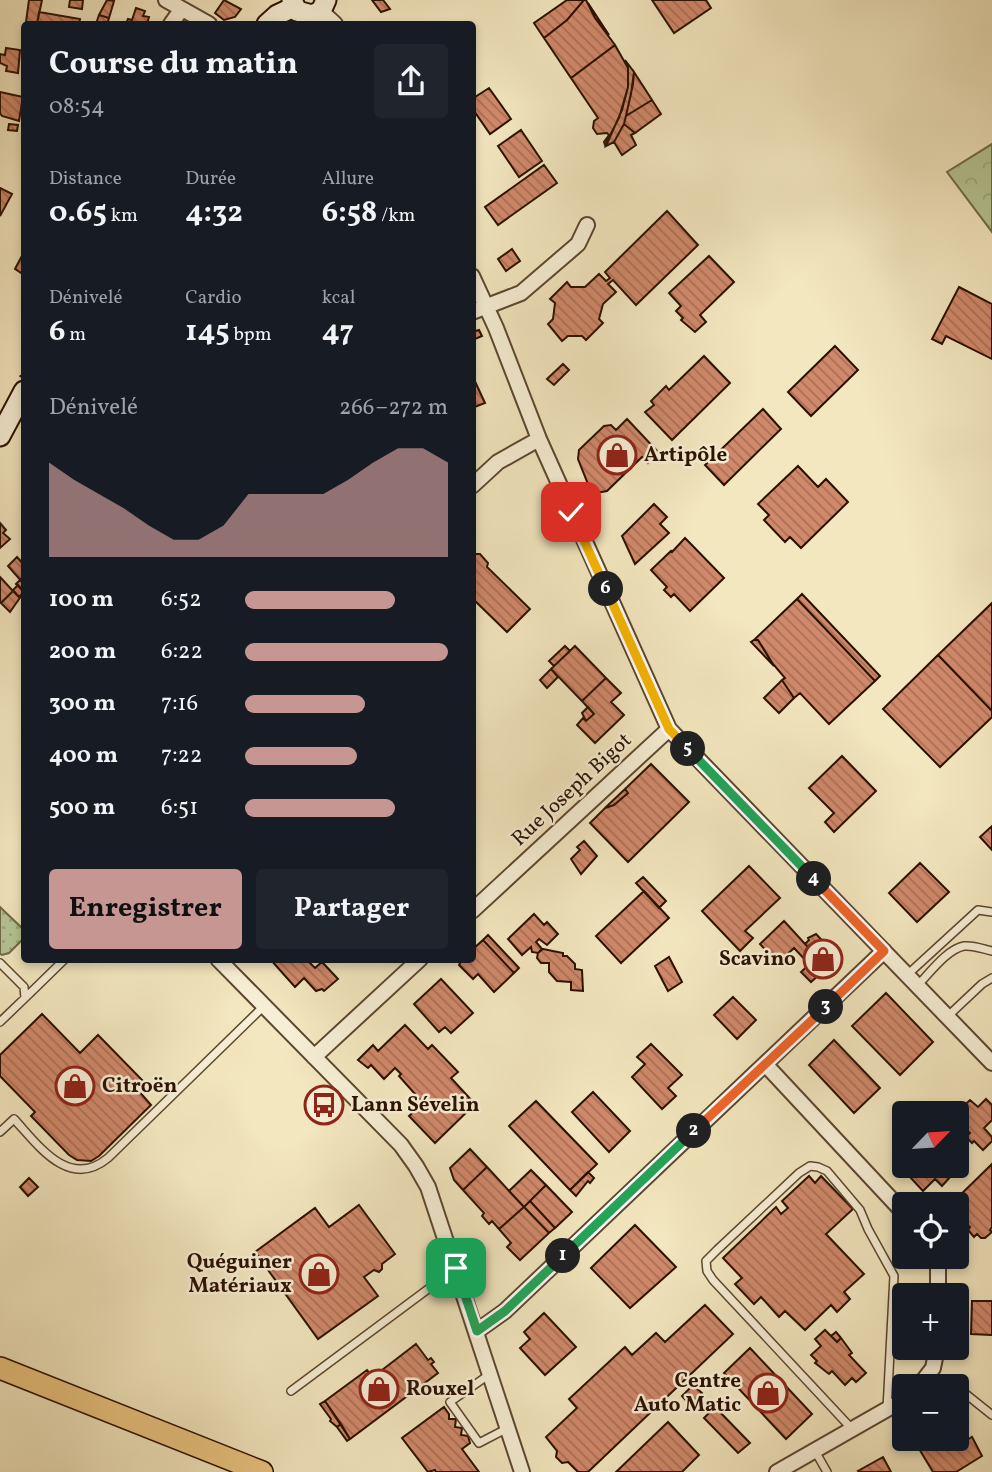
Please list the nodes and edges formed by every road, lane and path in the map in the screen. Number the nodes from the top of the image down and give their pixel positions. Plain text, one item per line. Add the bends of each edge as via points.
1 (172, 3) edge
2 (293, 3) edge
3 (327, 12) edge
4 (171, 21) edge
5 (204, 21) edge
6 (270, 21) edge
7 (587, 225) dead end
8 (479, 309) edge
9 (21, 396) edge
10 (2, 429) edge
11 (538, 439) junction
12 (476, 482) edge
13 (669, 729) junction
14 (476, 907) edge
15 (992, 912) edge
16 (884, 951) junction
17 (992, 951) edge
18 (0, 963) edge
19 (61, 963) edge
20 (222, 963) edge
21 (416, 963) edge
22 (992, 978) edge
23 (912, 981) junction
24 (25, 998) junction
25 (264, 1006) junction
26 (947, 1017) junction
27 (0, 1022) edge
28 (314, 1057) junction
29 (992, 1063) edge
30 (765, 1064) junction
31 (0, 1132) edge
32 (892, 1200) edge
33 (456, 1268) junction
34 (477, 1331) junction
35 (0, 1368) edge
36 (491, 1374) junction
37 (0, 1379) edge
38 (291, 1391) dead end
39 (969, 1397) edge
40 (892, 1406) edge
41 (887, 1409) junction
42 (992, 1415) edge
43 (508, 1428) junction
44 (853, 1429) junction
45 (815, 1451) junction
46 (245, 1472) edge
47 (262, 1472) edge
48 (522, 1472) edge
49 (777, 1472) edge
50 (827, 1472) edge

1 - 4 street
1 - 5 street
2 - 3 street via 307,15
2 - 6 street
7 - 8 street via 578,244 521,293
8 - 11 street
9 - 10 street
11 - 12 street via 498,462
11 - 13 street
13 - 14 street, Rue Joseph Bigot
13 - 16 street
15 - 23 lane via 978,910
16 - 23 street
16 - 30 street
17 - 23 lane via 962,946
18 - 24 lane via 24,987
19 - 24 lane
20 - 25 street
21 - 28 street
22 - 26 lane
23 - 26 street
24 - 27 lane
25 - 28 street
25 - 31 lane via 108,1158 90,1169 63,1166 14,1119
26 - 29 street
28 - 33 street via 416,1166 428,1187
30 - 32 street
30 - 34 street via 505,1311
33 - 34 street
33 - 38 lane
34 - 36 street
35 - 47 main road
36 - 43 street
36 - 43 lane via 450,1402 479,1443
37 - 46 main road
39 - 42 lane
40 - 41 street
41 - 44 street
41 - 44 lane via 894,1276 860,1210 827,1171 810,1167 706,1261 707,1271
43 - 48 street
44 - 45 street
45 - 49 street
45 - 50 lane

